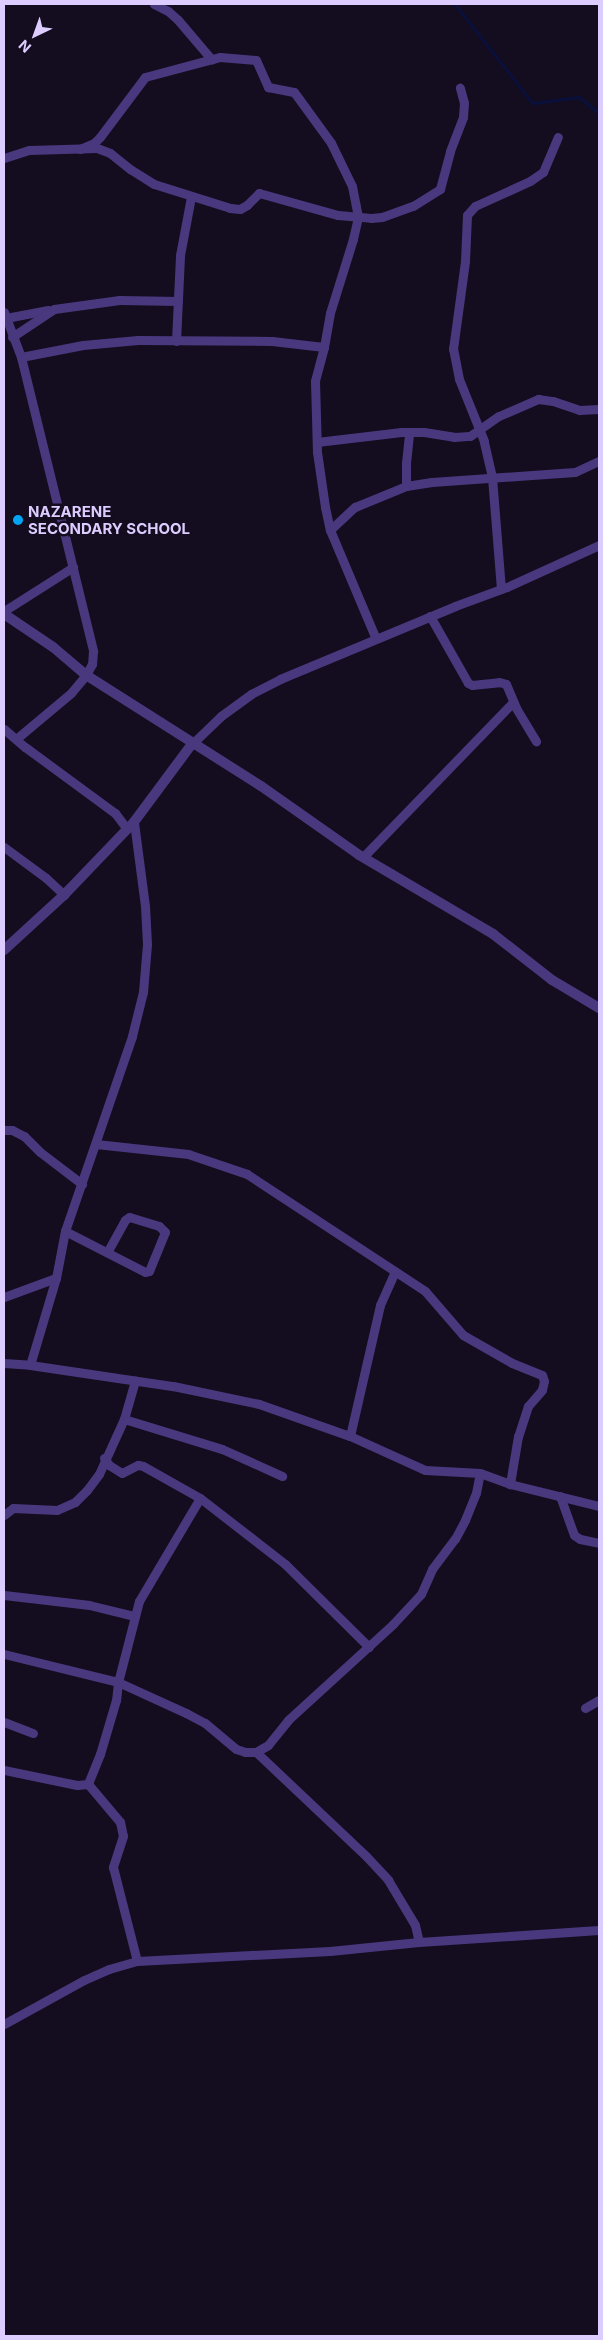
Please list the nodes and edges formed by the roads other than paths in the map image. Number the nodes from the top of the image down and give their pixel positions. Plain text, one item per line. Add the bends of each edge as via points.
1 (154, 4) edge
2 (212, 60) junction
3 (460, 88) dead end
4 (558, 137) dead end
5 (80, 149) junction
6 (4, 158) edge
7 (191, 197) junction
8 (358, 217) junction
9 (178, 301) junction
10 (54, 309) junction
11 (5, 315) edge
12 (12, 337) junction
13 (176, 341) junction
14 (324, 347) junction
15 (21, 357) junction
16 (599, 410) edge
17 (479, 431) junction
18 (409, 432) junction
19 (317, 442) junction
20 (599, 461) edge
21 (492, 477) junction
22 (406, 486) junction
23 (330, 530) junction
24 (599, 545) edge
25 (73, 567) junction
26 (501, 589) junction
27 (4, 612) edge
28 (430, 616) junction
29 (376, 639) junction
30 (86, 675) junction
31 (513, 702) junction
32 (4, 729) edge
33 (16, 739) junction
34 (536, 741) dead end
35 (192, 744) junction
36 (130, 826) junction
37 (4, 847) edge
38 (363, 857) junction
39 (64, 895) junction
40 (4, 950) edge
41 (599, 1008) edge
42 (4, 1130) edge
43 (96, 1144) junction
44 (82, 1184) junction
45 (65, 1231) junction
46 (107, 1252) junction
47 (395, 1272) junction
48 (56, 1278) junction
49 (4, 1297) edge
50 (4, 1363) edge
51 (30, 1365) junction
52 (135, 1381) junction
53 (124, 1419) junction
54 (350, 1436) junction
55 (104, 1458) junction
56 (480, 1474) junction
57 (282, 1476) dead end
58 (510, 1484) junction
59 (560, 1496) junction
60 (200, 1498) junction
61 (599, 1506) edge
62 (4, 1515) edge
63 (599, 1543) edge
64 (4, 1595) edge
65 (134, 1616) junction
66 (369, 1647) junction
67 (4, 1654) edge
68 (118, 1682) junction
69 (599, 1700) edge
70 (584, 1708) dead end
71 (4, 1722) edge
72 (33, 1733) dead end
73 (256, 1752) junction
74 (4, 1770) edge
75 (88, 1784) junction
76 (599, 1930) edge
77 (419, 1942) junction
78 (137, 1961) junction
79 (4, 2024) edge

1 - 2 street via 178,20
2 - 5 street via 145,77 100,137
2 - 8 street via 227,57 256,60 269,88 294,92 321,127 338,157 352,186
3 - 8 street via 463,117 440,189 401,212 382,217
4 - 17 street via 543,172 475,206 467,215 454,349 463,393
5 - 6 street via 29,150
5 - 7 street via 103,150 141,177
7 - 8 street via 240,209 262,193 309,208
7 - 9 street via 180,255
8 - 14 street via 354,240 330,313
9 - 10 street via 119,300
9 - 13 street
10 - 11 street
10 - 12 street
11 - 12 street
12 - 15 street
13 - 14 street via 272,341
13 - 15 street via 114,341
14 - 19 street via 315,381
15 - 25 street
16 - 17 street via 579,410 538,399 499,416
17 - 18 street via 470,436 454,437
17 - 21 street
18 - 19 street
18 - 22 street
19 - 23 street
20 - 21 street via 575,472
21 - 22 street
21 - 26 street
22 - 23 street via 355,507
23 - 29 street
24 - 26 street
25 - 27 street
25 - 30 street via 92,644 92,664
26 - 28 street
27 - 30 street
28 - 29 street
28 - 31 street via 468,683 502,682 508,687
29 - 35 street via 252,694 221,716
30 - 33 street via 58,705
30 - 35 street via 151,714
31 - 34 street
31 - 38 street
32 - 33 street
33 - 36 street
35 - 36 street
35 - 38 street via 262,786
36 - 39 street
36 - 43 street via 145,906 147,944 143,992
37 - 39 street
38 - 41 street via 493,934 552,980
39 - 40 street
42 - 44 street via 24,1136
43 - 44 street
43 - 47 street via 188,1154 247,1174
44 - 45 street
45 - 46 street
45 - 48 street
46 - 46 street via 149,1271 164,1232 159,1226 129,1217
47 - 54 street via 380,1305
47 - 58 street via 425,1291 463,1335 543,1378 540,1394 526,1409
48 - 49 street
48 - 51 street
50 - 51 street
51 - 52 street
52 - 53 street
52 - 54 street via 259,1404
53 - 55 street
53 - 57 street via 222,1449
54 - 56 street via 425,1470
55 - 60 street via 122,1473 138,1465 143,1466
55 - 62 street via 99,1474 75,1502 57,1510 13,1508
56 - 58 street
56 - 66 street via 476,1493 455,1539 432,1569 421,1594
58 - 59 street
59 - 61 street
59 - 63 street via 574,1535
60 - 65 street via 139,1601
60 - 66 street via 285,1564
64 - 65 street via 89,1605
65 - 68 street
66 - 73 street via 288,1720 268,1745
67 - 68 street
68 - 73 street via 186,1712 236,1749
68 - 75 street via 116,1700
69 - 70 street
71 - 72 street
73 - 77 street via 388,1880 415,1925
74 - 75 street via 77,1785
75 - 78 street via 120,1822 123,1836 113,1867
76 - 77 street
77 - 78 street via 330,1951
78 - 79 street via 84,1980

